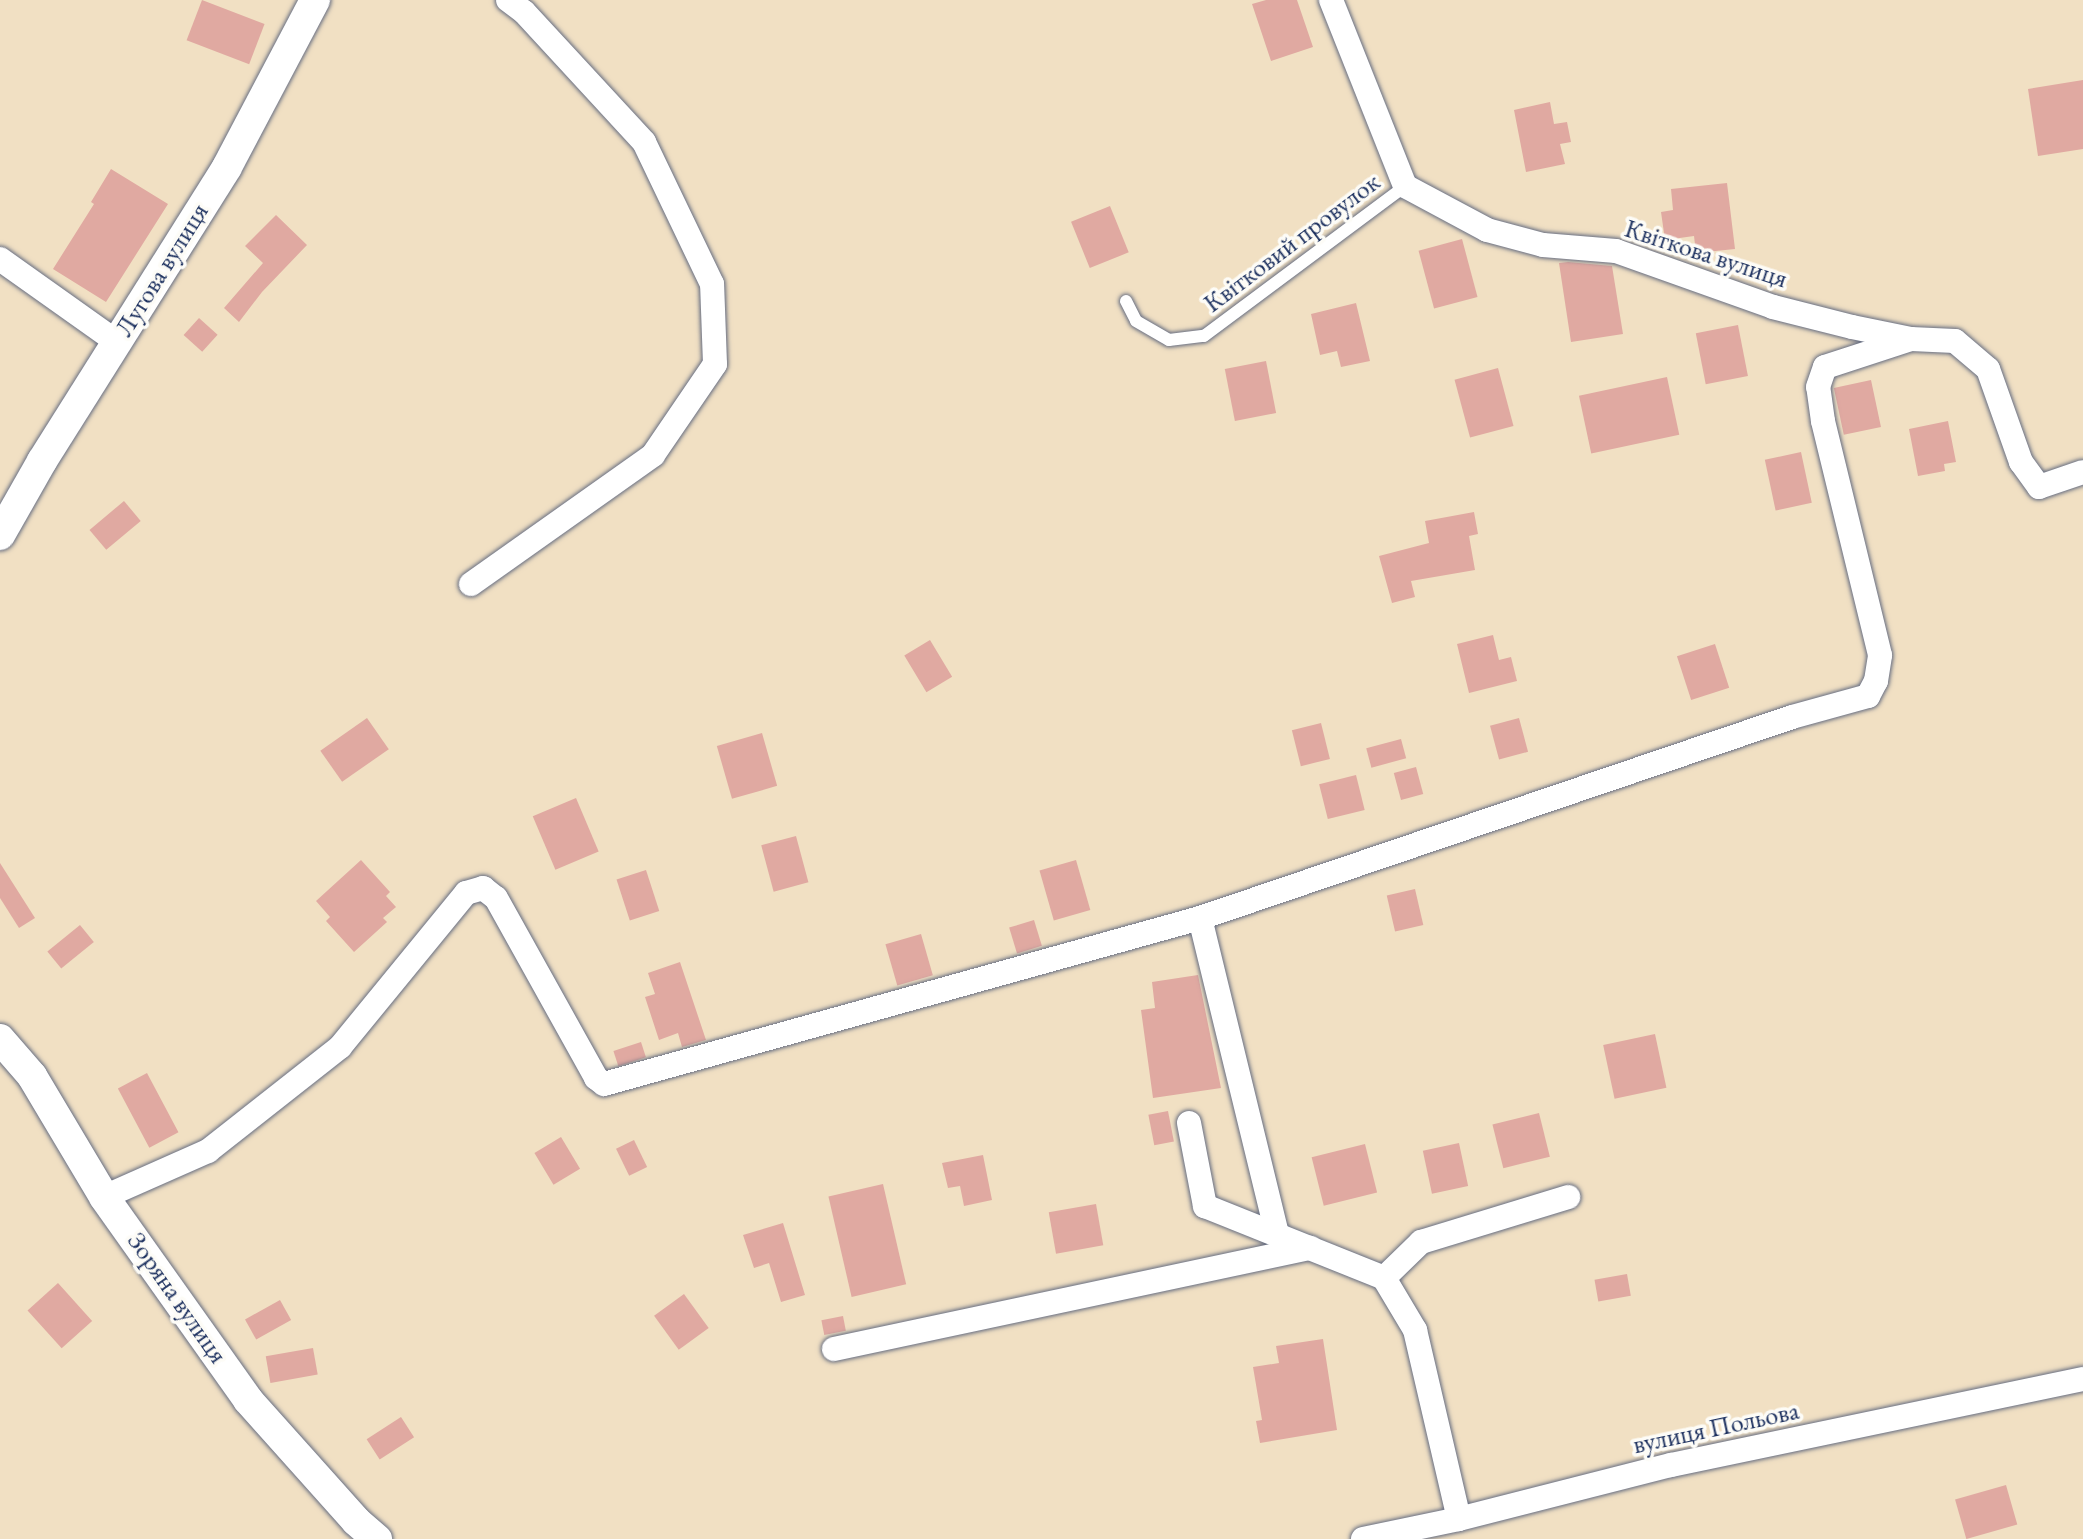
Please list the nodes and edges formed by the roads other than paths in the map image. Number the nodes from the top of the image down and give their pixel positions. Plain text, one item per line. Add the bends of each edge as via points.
1 (315, 0) edge
2 (508, 0) edge
3 (1331, 0) edge
4 (1405, 186) junction
5 (0, 259) edge
6 (1126, 301) dead end
7 (1911, 339) junction
8 (117, 342) junction
9 (2083, 472) edge
10 (0, 535) edge
11 (471, 584) dead end
12 (1200, 918) junction
13 (0, 1039) edge
14 (1189, 1123) dead end
15 (104, 1197) junction
16 (1568, 1197) dead end
17 (1277, 1235) junction
18 (1310, 1248) junction
19 (1384, 1278) junction
20 (834, 1349) dead end
21 (2083, 1379) edge
22 (1459, 1519) junction
23 (377, 1539) edge
24 (1363, 1539) edge

1 - 8 street, Лугова вулиця via 227,167
2 - 11 street via 644,142 712,284 715,364 653,455
3 - 4 street
4 - 6 lane, Квітковий провулок via 1204,336 1169,340 1136,321
4 - 7 street, Квіткова вулиця via 1487,230 1543,245 1616,251 1773,307
5 - 8 street
7 - 9 street, Квіткова вулиця via 1955,341 1988,369 2021,462 2039,487
7 - 12 street, Квіткова вулиця via 1825,367 1818,387 1880,655 1868,696 1792,717
8 - 10 street, Лугова вулиця
12 - 15 street via 604,1084 496,898 483,888 466,893 340,1047 208,1151
12 - 17 street
13 - 15 street, Зоряна вулиця via 32,1076
14 - 17 street via 1205,1206
15 - 23 street, Зоряна вулиця via 248,1400
16 - 19 street via 1421,1242
17 - 18 street
18 - 19 street
18 - 20 street
19 - 22 street via 1415,1330
21 - 22 street, вулиця Польова via 1671,1465
22 - 24 street, вулиця Польова

